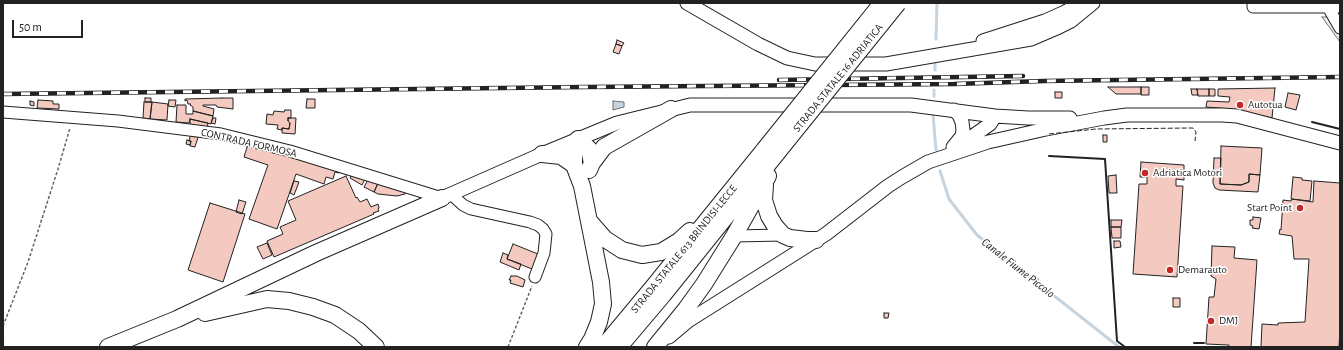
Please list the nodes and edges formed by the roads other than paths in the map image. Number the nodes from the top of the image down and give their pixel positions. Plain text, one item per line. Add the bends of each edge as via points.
1 (687, 3) edge
2 (882, 3) edge
3 (898, 3) edge
4 (1082, 3) edge
5 (1093, 3) edge
6 (1253, 3) edge
7 (1308, 5) edge
8 (1328, 5) edge
9 (1340, 7) edge
10 (1340, 28) edge
11 (922, 58) junction
12 (671, 109) junction
13 (954, 110) junction
14 (3, 112) edge
15 (995, 116) junction
16 (1104, 118) junction
17 (578, 139) junction
18 (988, 142) junction
19 (1340, 143) edge
20 (771, 152) junction
21 (542, 154) junction
22 (941, 158) junction
23 (592, 163) junction
24 (574, 165) junction
25 (765, 182) junction
26 (582, 186) junction
27 (447, 196) junction
28 (724, 200) junction
29 (590, 222) junction
30 (783, 235) junction
31 (734, 236) junction
32 (816, 240) junction
33 (535, 277) road end
34 (663, 295) junction
35 (177, 319) junction
36 (108, 347) edge
37 (376, 347) edge
38 (587, 347) edge
39 (603, 347) edge
40 (620, 347) edge
41 (626, 347) edge
42 (656, 347) edge

1 - 11 main road via 787,58 815,64 886,64
2 - 20 highway, STRADA STATALE 16 ADRIATICA, bridge
3 - 20 highway, STRADA STATALE 16 ADRIATICA, bridge
4 - 11 main road via 1032,26
5 - 11 main road via 1071,21 1031,39
6 - 7 street via 1253,7
7 - 8 street
8 - 9 street
8 - 10 street
12 - 13 main road via 690,105 766,104 911,105
12 - 17 main road via 617,123
12 - 23 highway via 604,147
13 - 15 main road
13 - 22 main road via 962,122 962,136
14 - 27 street, CONTRADA FORMOSA via 118,121 221,134
15 - 16 main road
15 - 18 main road via 1000,120 1002,127 999,135
15 - 22 main road via 990,124
16 - 18 main road
16 - 19 main road via 1127,115 1237,116
17 - 21 main road
17 - 23 highway via 589,149
17 - 24 highway
18 - 22 main road
20 - 25 highway
20 - 28 highway, STRADA STATALE 613 BRINDISI-LECCE
20 - 34 highway, STRADA STATALE 613 BRINDISI-LECCE
21 - 24 highway via 561,156
21 - 27 main road
22 - 32 main road via 915,169 888,186
23 - 26 highway
24 - 26 highway
25 - 30 highway via 764,200 768,216
25 - 31 highway
26 - 29 highway
27 - 33 street via 471,209 530,222 543,229 546,234 544,253
27 - 35 highway via 316,253
28 - 29 highway via 679,241 661,252 642,255 622,250 605,239
28 - 39 highway, STRADA STATALE 613 BRINDISI-LECCE
29 - 38 highway via 603,304 599,322
30 - 31 street
30 - 32 highway via 797,240
31 - 42 highway via 708,278
32 - 42 main road via 688,321
34 - 40 highway, STRADA STATALE 613 BRINDISI-LECCE
34 - 41 street
35 - 36 highway
35 - 37 highway via 267,299 289,301 335,315 359,331

